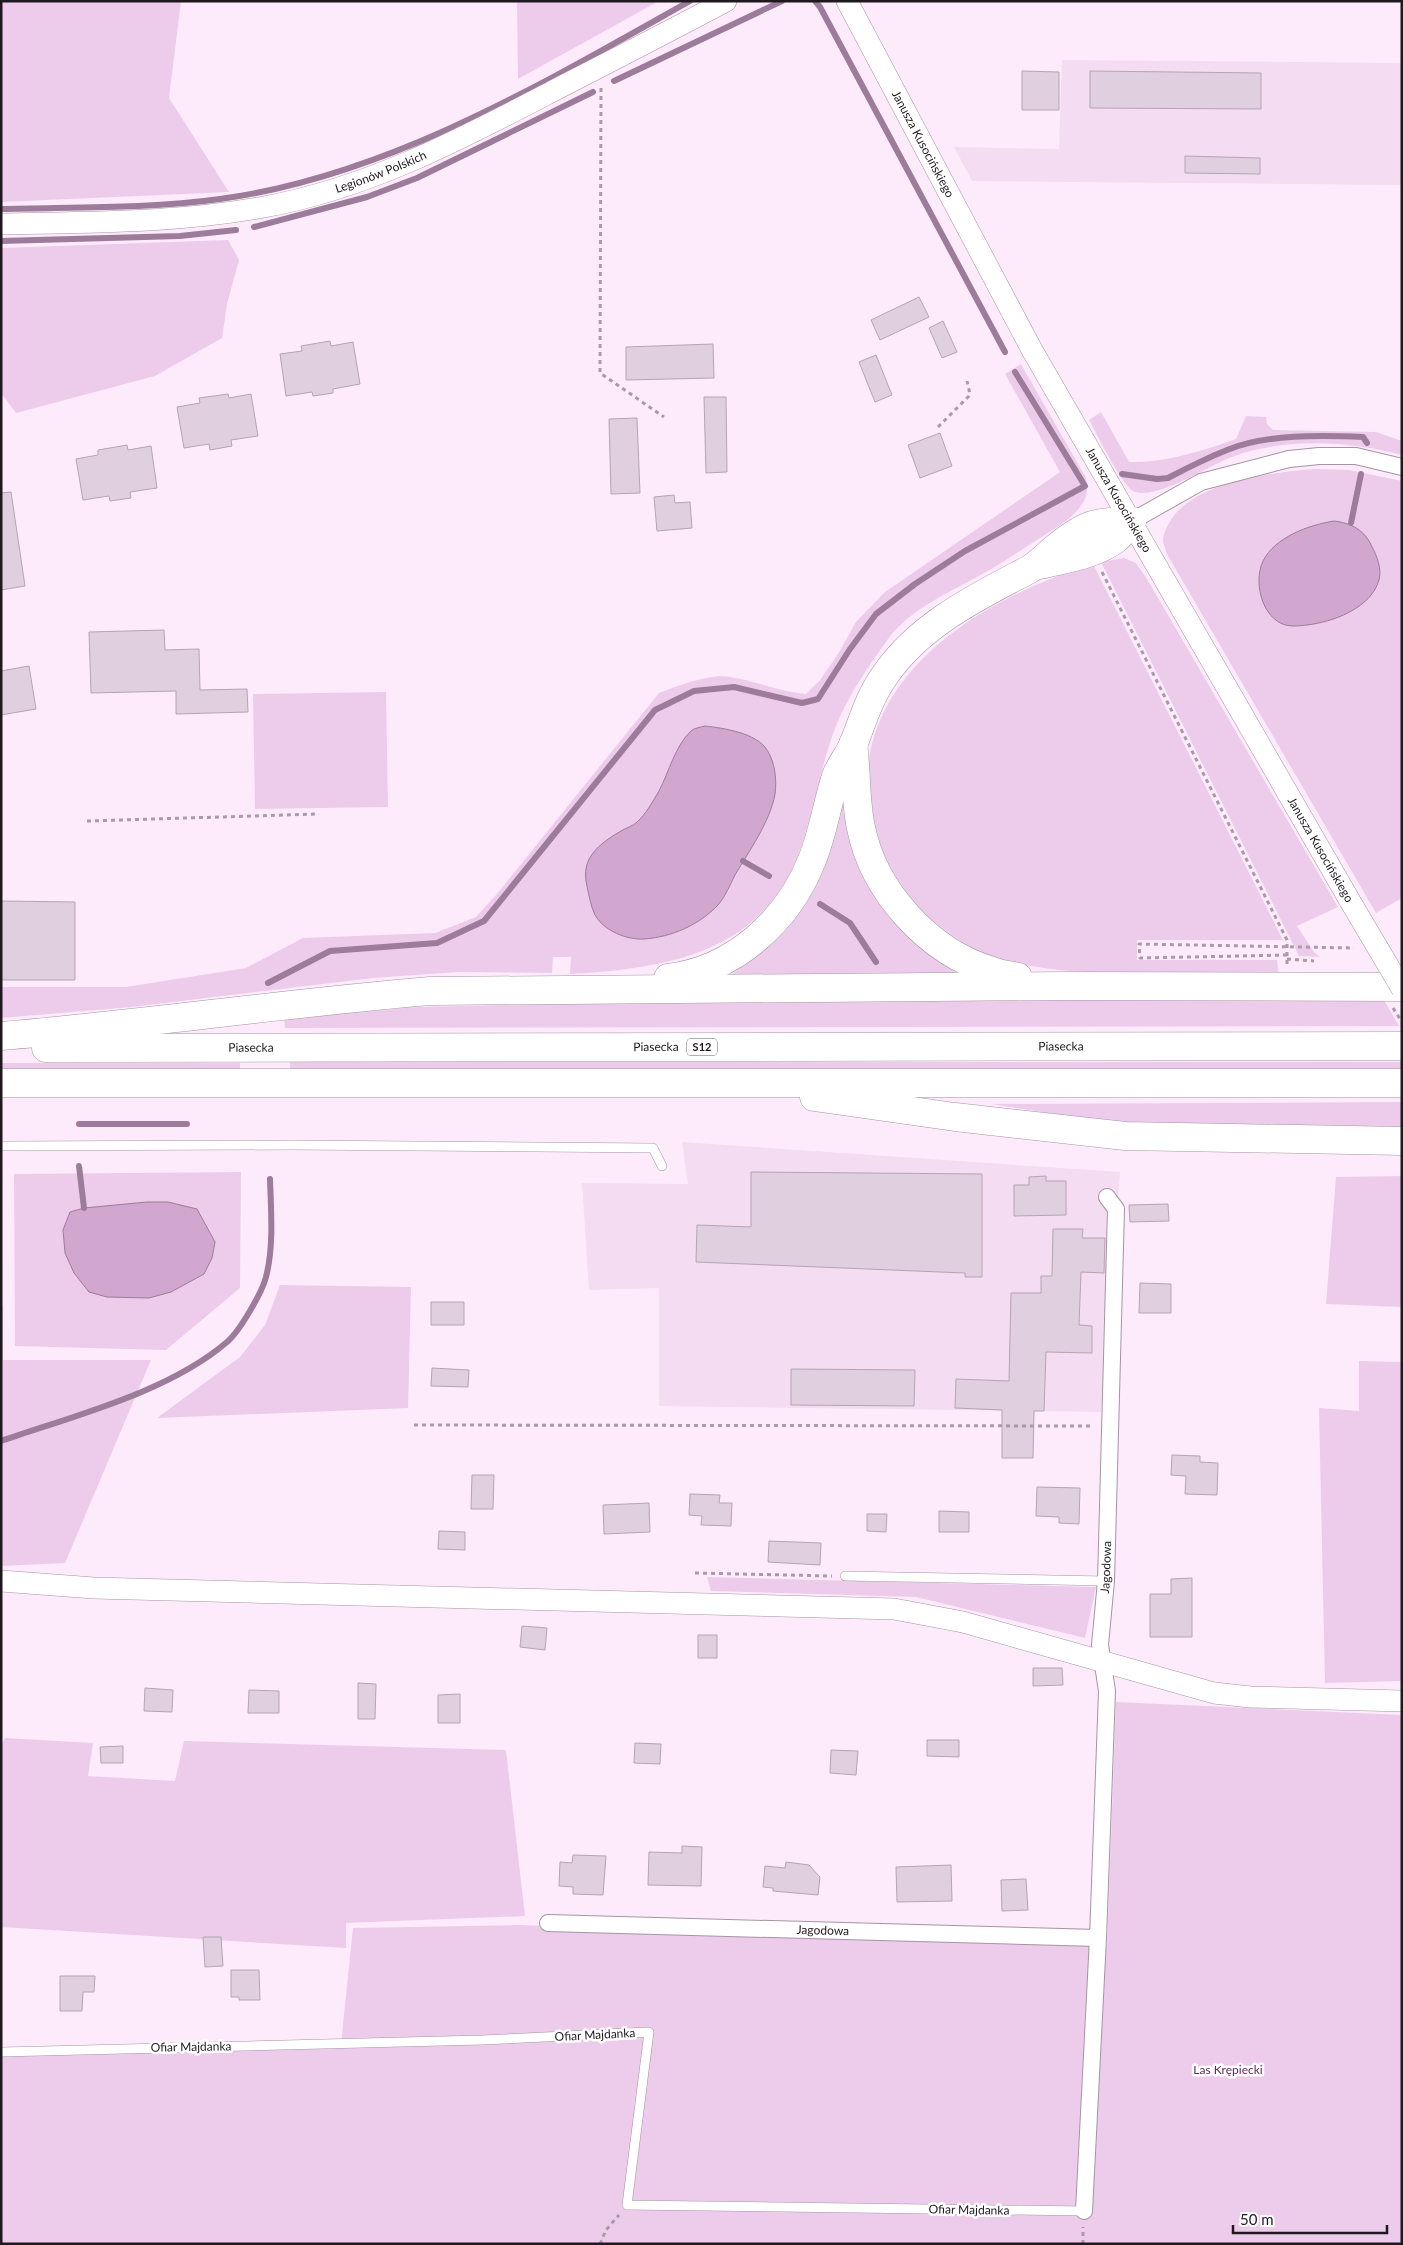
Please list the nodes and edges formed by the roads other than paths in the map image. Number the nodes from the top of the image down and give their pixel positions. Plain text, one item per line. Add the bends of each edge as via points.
1 (726, 1) edge
2 (847, 1) edge
3 (1, 224) edge
4 (1402, 466) edge
5 (1132, 521) junction
6 (1034, 566) junction
7 (853, 744) junction
8 (1065, 986) junction
9 (1402, 988) edge
10 (574, 990) junction
11 (1, 1036) edge
12 (1402, 1046) edge
13 (1, 1048) edge
14 (1, 1083) edge
15 (716, 1083) junction
16 (1402, 1083) edge
17 (1402, 1141) edge
18 (1, 1146) edge
19 (662, 1166) dead end
20 (1107, 1197) dead end
21 (845, 1576) road end
22 (1106, 1580) junction
23 (1, 1582) edge
24 (1103, 1662) junction
25 (1402, 1702) edge
26 (548, 1923) dead end
27 (1098, 1938) junction
28 (1, 2052) edge
29 (1084, 2211) joint

1 - 3 street, Legionów Polskich via 441,149 377,176 264,207 192,217
2 - 5 street, Janusza Kusocińskiego via 1032,350
4 - 5 street via 1356,456 1319,456 1257,466 1201,482
5 - 6 highway via 1117,539 1092,552
5 - 6 highway via 1103,521 1083,528
5 - 9 street, Janusza Kusocińskiego, bridge
6 - 7 highway via 969,601 916,640 886,674 873,695
7 - 8 highway via 866,849 893,898 911,920 958,956 991,971
7 - 10 highway via 837,774 812,860 799,888 764,933 726,959 688,976
8 - 9 highway
8 - 10 highway
10 - 11 highway via 411,992
12 - 13 highway, Piasecka / S12
14 - 15 highway
15 - 16 highway
15 - 17 highway via 955,1117 1125,1136
18 - 19 lane via 652,1148
20 - 22 street, Jagodowa via 1116,1209
21 - 22 lane
22 - 24 street, Jagodowa via 1100,1645
23 - 24 street via 94,1588 894,1609 963,1622
24 - 25 street via 1214,1693
24 - 27 street, Jagodowa via 1107,1691
26 - 27 street, Jagodowa
27 - 29 street, Jagodowa
28 - 29 lane, Ofiar Majdanka via 482,2040 649,2032 627,2205

